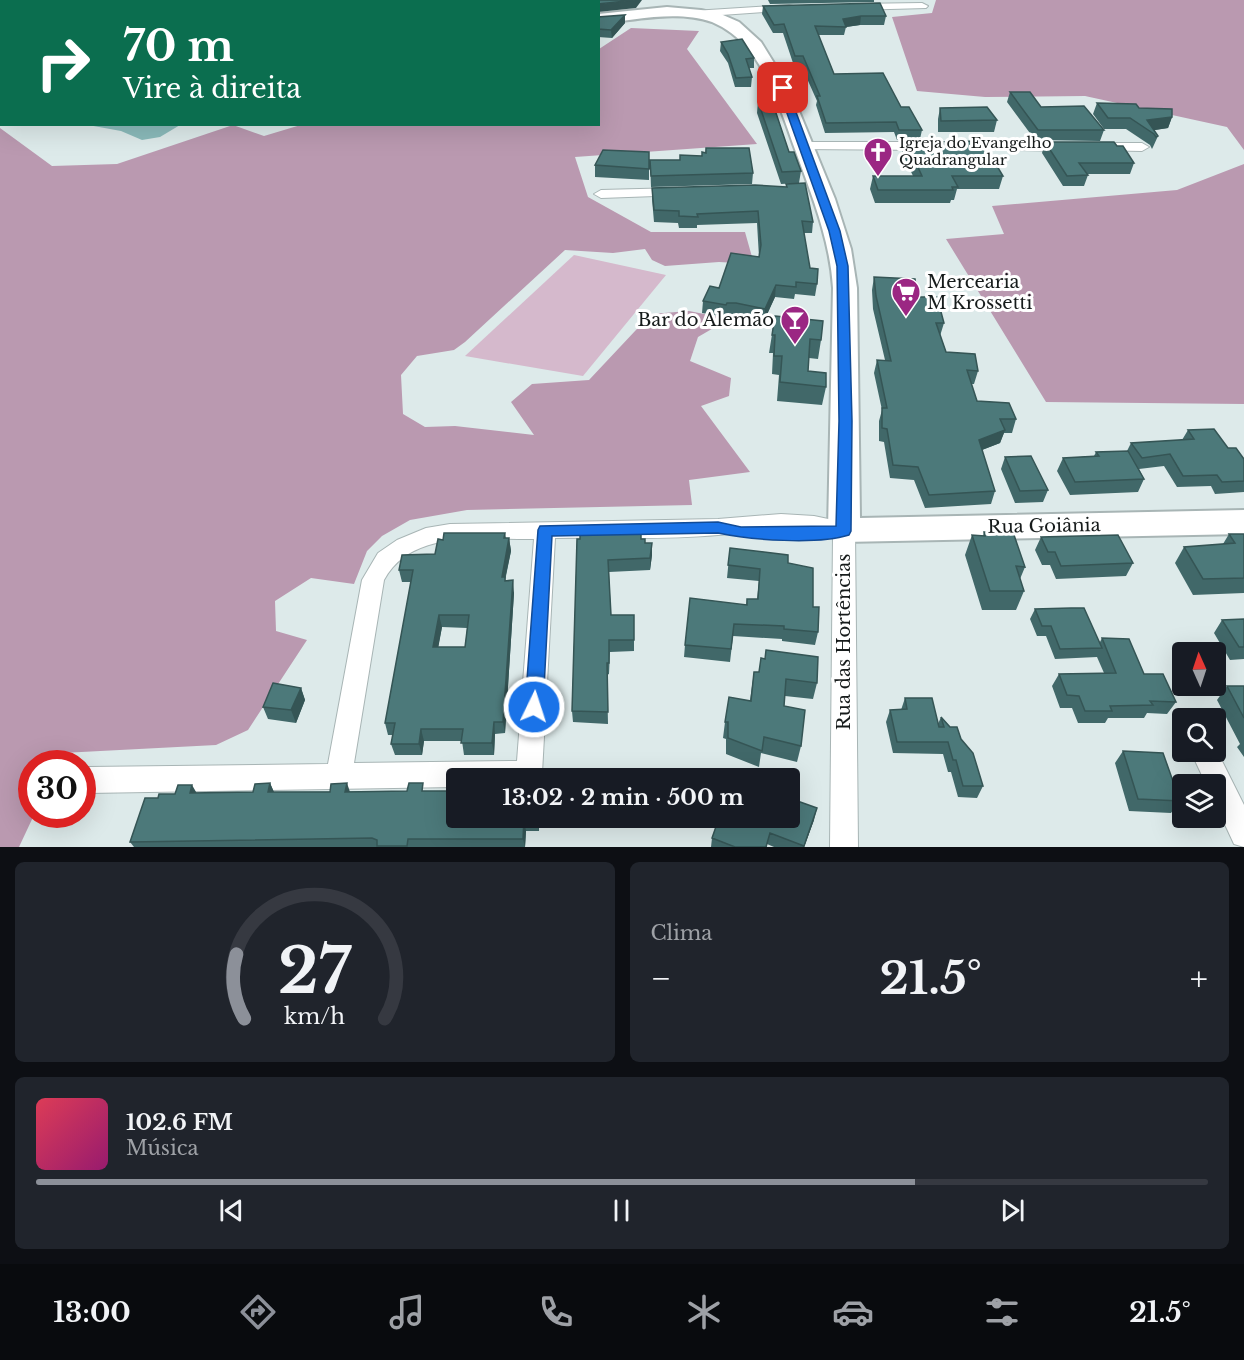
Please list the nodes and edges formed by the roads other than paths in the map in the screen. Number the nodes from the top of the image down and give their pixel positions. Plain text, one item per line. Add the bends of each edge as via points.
1 (922, 6) dead end
2 (803, 8) edge
3 (839, 8) edge
4 (693, 14) junction
5 (600, 19) edge
6 (804, 146) junction
7 (1142, 147) dead end
8 (693, 192) edge
9 (601, 194) dead end
10 (1244, 522) edge
11 (545, 530) junction
12 (844, 531) junction
13 (1209, 762) edge
14 (339, 776) junction
15 (96, 780) edge
16 (1244, 834) edge
17 (844, 847) edge

1 - 3 street
2 - 4 street
4 - 5 street, Rua das Hortências
4 - 6 street, Rua das Hortências via 734,26 749,40 783,88
6 - 7 street
6 - 12 street, Rua das Hortências via 813,189 840,250 844,281
8 - 9 street
10 - 12 street, Rua Goiânia
11 - 12 street, Rua Goiânia via 718,527 741,532
11 - 14 street, Rua Goiânia via 426,535 393,552 379,566 373,580
11 - 14 street via 530,773
12 - 17 street, Rua das Hortências
13 - 16 street
14 - 15 street

